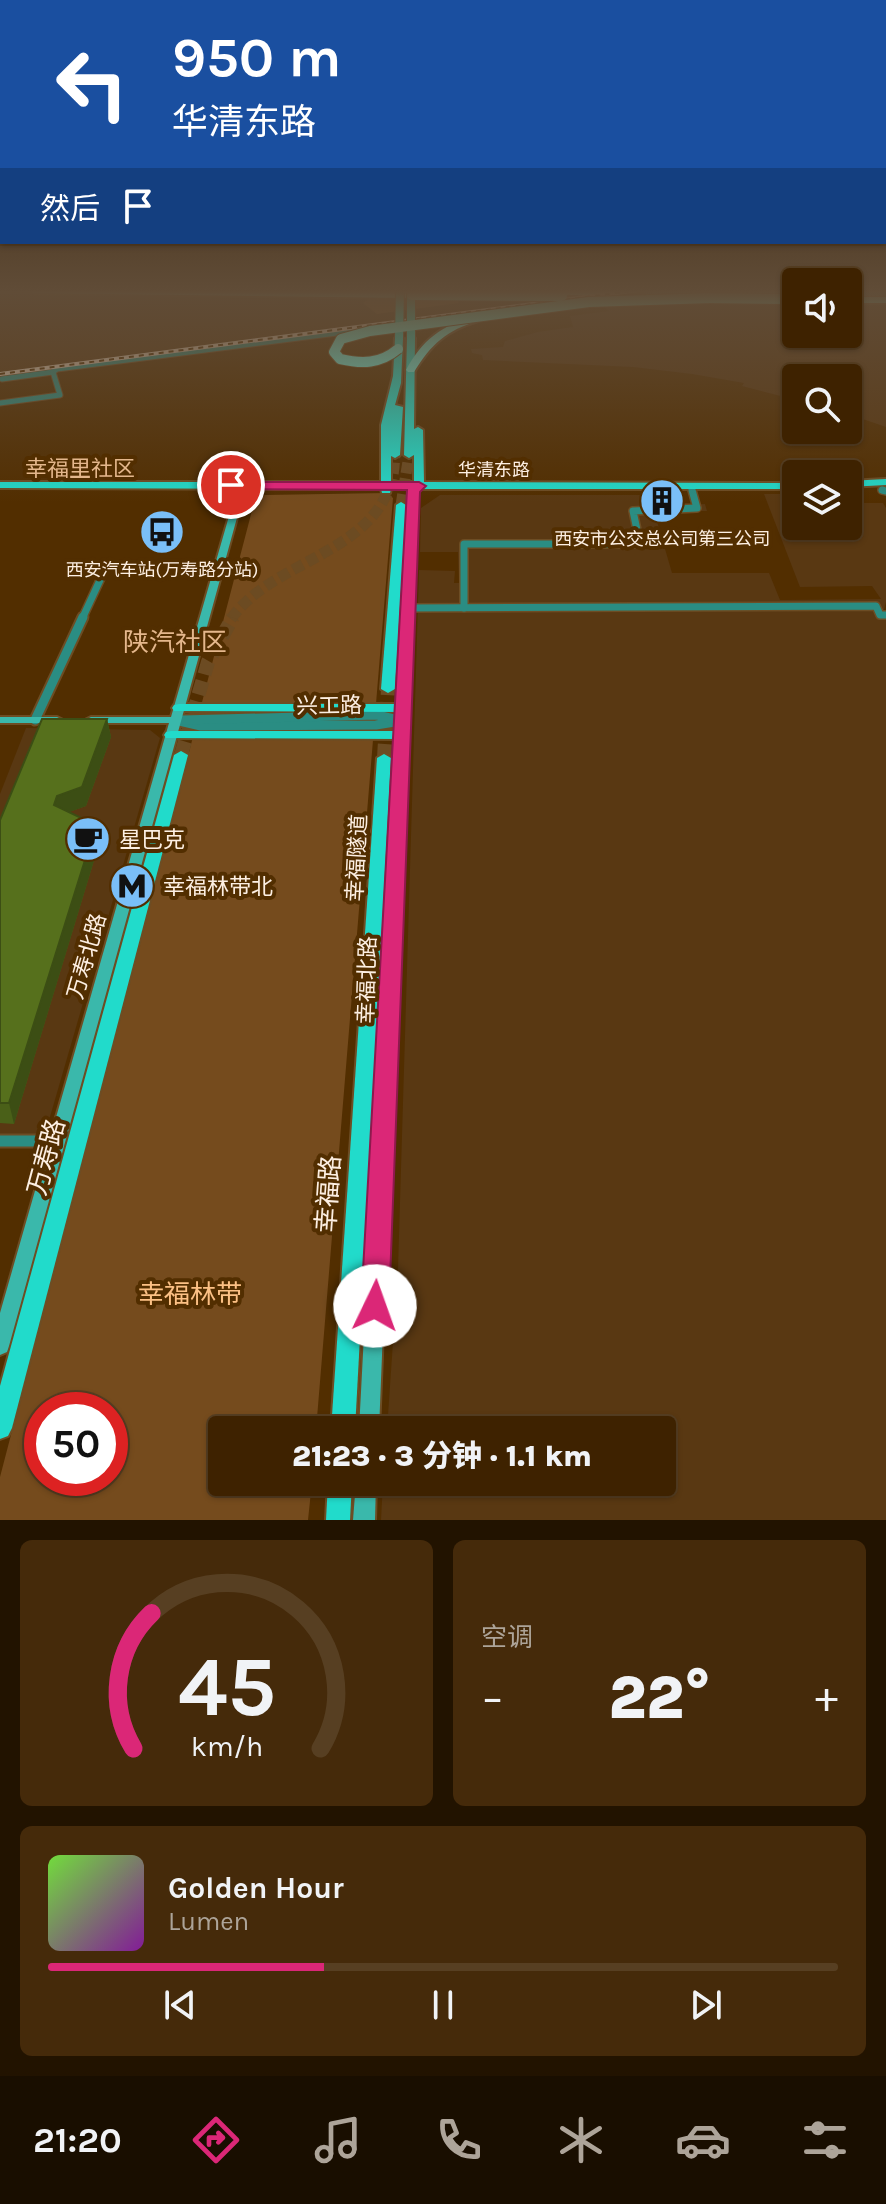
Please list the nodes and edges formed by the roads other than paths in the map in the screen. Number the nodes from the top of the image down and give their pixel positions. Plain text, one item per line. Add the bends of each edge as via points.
1 (119, 361) edge
2 (354, 361) edge
3 (381, 361) edge
4 (398, 361) edge
5 (411, 361) edge
6 (416, 361) edge
7 (411, 370) junction
8 (53, 372) junction
9 (398, 373) junction
10 (2, 379) edge
11 (0, 403) edge
12 (414, 407) junction
13 (395, 455) tunnel mouth
14 (409, 455) tunnel mouth
15 (0, 488) edge
16 (241, 488) junction
17 (387, 488) junction
18 (416, 488) junction
19 (862, 488) edge
20 (885, 488) edge
21 (782, 489) edge
22 (782, 489) edge
23 (692, 490) junction
24 (401, 505) tunnel mouth
25 (101, 578) dead end
26 (407, 608) junction
27 (464, 608) junction
28 (886, 615) edge
29 (388, 689) tunnel mouth
30 (0, 720) edge
31 (35, 720) junction
32 (66, 720) edge
33 (82, 720) edge
34 (175, 721) junction
35 (401, 721) junction
36 (181, 755) tunnel mouth
37 (384, 758) tunnel mouth
38 (372, 961) joint
39 (389, 1006) junction
40 (367, 1041) junction
41 (85, 1042) junction
42 (91, 1089) junction
43 (0, 1141) edge
44 (57, 1141) junction
45 (0, 1346) edge
46 (344, 1416) edge
47 (370, 1416) edge
48 (0, 1428) edge
49 (339, 1496) edge
50 (365, 1496) edge
51 (338, 1520) edge
52 (364, 1520) edge

1 - 8 street
2 - 3 highway, bridge
4 - 9 main road
5 - 7 main road, bridge
6 - 7 highway, bridge
7 - 12 main road
8 - 10 street
8 - 11 street via 60,395
9 - 13 main road
9 - 17 main road via 386,425
12 - 14 main road
12 - 18 main road
15 - 16 main road, 华清东路
16 - 17 main road, 华清东路
16 - 34 main road, 万寿北路
17 - 18 main road, 华清东路
18 - 21 main road, 华清东路
18 - 23 main road, 华清东路
18 - 26 main road, 幸福北路
19 - 20 main road
22 - 23 main road, 华清东路
23 - 27 street via 697,508 633,511 640,544 464,544
24 - 29 main road
25 - 31 street
26 - 27 street
26 - 35 main road, 幸福北路
27 - 28 street via 876,606 880,615
30 - 31 main road
31 - 32 main road
33 - 34 main road
34 - 35 main road
34 - 35 main road
34 - 41 main road, 万寿北路
35 - 39 main road, 幸福北路
36 - 42 main road, 万寿路
37 - 38 main road, 幸福隧道
38 - 40 main road, 幸福路
39 - 40 main road
39 - 47 main road, 幸福北路
40 - 46 main road, 幸福路
41 - 42 main road
41 - 44 main road, 万寿北路
42 - 48 main road, 万寿路
43 - 44 street
44 - 45 main road, 万寿北路
49 - 51 main road
50 - 52 main road

